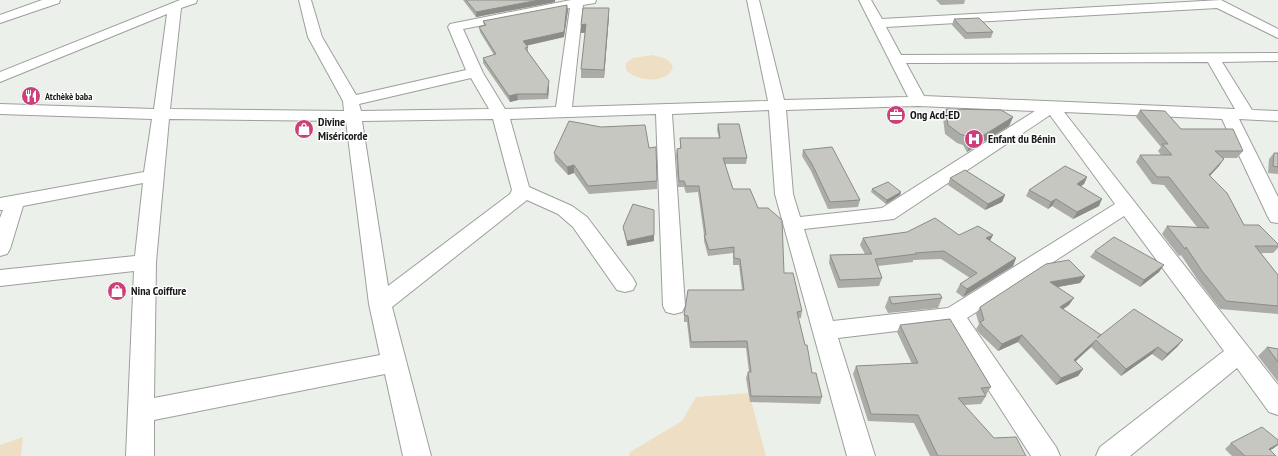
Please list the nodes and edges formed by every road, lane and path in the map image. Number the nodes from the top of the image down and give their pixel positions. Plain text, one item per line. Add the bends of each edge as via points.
1 (54, 0) edge
2 (191, 0) edge
3 (305, 0) edge
4 (753, 0) edge
5 (865, 0) edge
6 (584, 1) edge
7 (1215, 2) edge
8 (175, 7) junction
9 (0, 19) edge
10 (878, 23) junction
11 (1278, 34) edge
12 (1212, 57) junction
13 (1278, 57) edge
14 (897, 59) junction
15 (475, 73) junction
16 (0, 77) edge
17 (918, 101) junction
18 (777, 105) junction
19 (1052, 107) junction
20 (352, 109) junction
21 (0, 110) edge
22 (664, 110) junction
23 (563, 112) junction
24 (161, 114) junction
25 (500, 114) junction
26 (1229, 114) junction
27 (1247, 115) junction
28 (1278, 116) edge
29 (153, 176) junction
30 (521, 190) junction
31 (7, 202) edge
32 (1126, 206) junction
33 (1278, 216) edge
34 (793, 224) junction
35 (0, 249) edge
36 (145, 262) junction
37 (0, 278) edge
38 (625, 284) dead end
39 (380, 304) junction
40 (674, 306) dead end
41 (953, 316) junction
42 (825, 332) junction
43 (1238, 353) junction
44 (394, 362) junction
45 (1278, 404) edge
46 (140, 412) junction
47 (140, 456) edge
48 (417, 456) edge
49 (862, 456) edge
50 (1046, 456) edge
51 (1110, 456) edge

1 - 9 street
2 - 8 street
3 - 20 street via 315,37
4 - 18 street
5 - 10 street
6 - 15 street via 455,27
6 - 23 street
7 - 10 street
7 - 11 street
8 - 16 street
8 - 24 street
10 - 14 street
12 - 13 street
12 - 14 street
12 - 27 street
14 - 17 street
15 - 20 street
15 - 25 street
17 - 18 street
17 - 19 street
18 - 22 street
18 - 34 street via 784,194
19 - 26 street
19 - 32 street
19 - 34 street via 886,214
20 - 24 street
20 - 25 street
20 - 39 street
21 - 24 street
22 - 23 street
22 - 40 street
23 - 25 street
24 - 29 street
25 - 30 street
26 - 27 street
26 - 33 street
27 - 28 street
29 - 31 street
29 - 36 street
30 - 38 street via 565,210 580,222
30 - 39 street via 519,198
31 - 35 street
32 - 41 street
32 - 43 street
34 - 42 street
36 - 37 street
36 - 46 street
39 - 44 street
41 - 42 street
41 - 50 street
42 - 49 street
43 - 45 street
43 - 51 street
44 - 46 street
44 - 48 street
46 - 47 street

